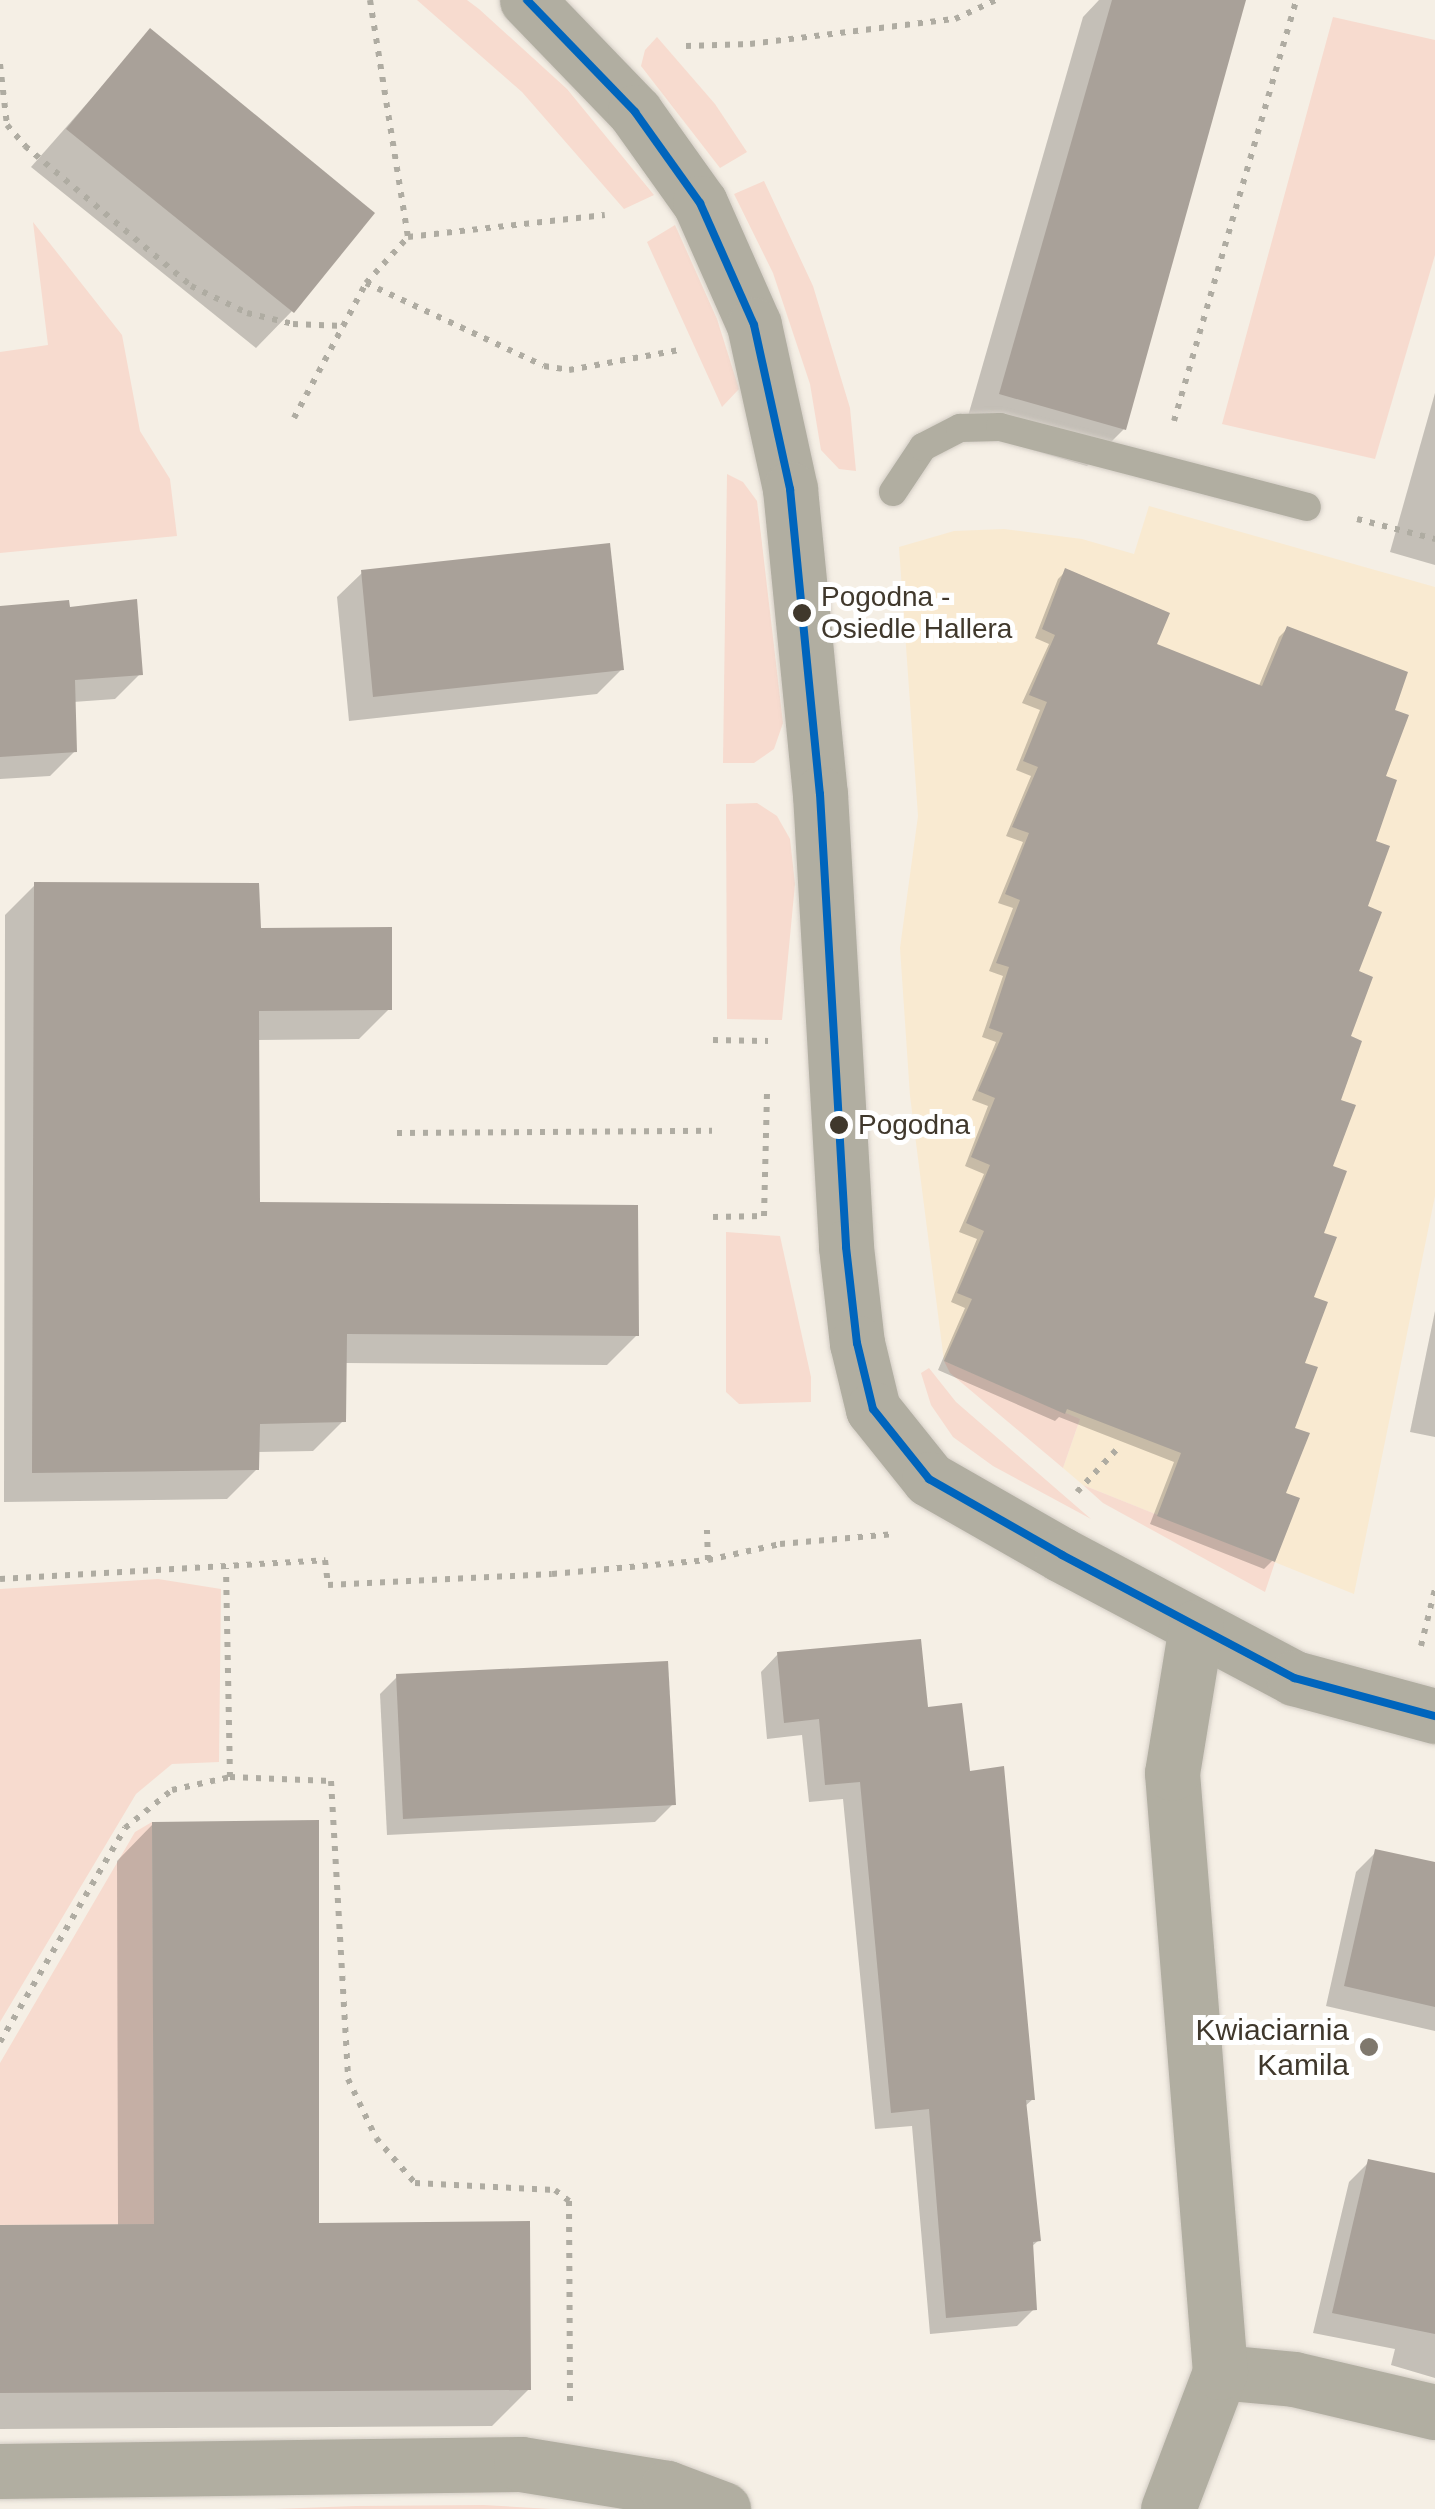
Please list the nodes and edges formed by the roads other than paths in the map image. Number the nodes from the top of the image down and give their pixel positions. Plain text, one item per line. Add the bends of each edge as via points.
1 (527, 0) edge
2 (892, 492) dead end
3 (1308, 507) road end
4 (1196, 1628) junction
5 (1435, 1716) edge
6 (1220, 2372) junction
7 (1435, 2412) edge
8 (0, 2471) edge
9 (723, 2509) edge
10 (1168, 2509) edge

1 - 4 street via 635,112 700,203 754,325 790,489 820,794 846,1247 873,1409 930,1479
2 - 3 lane via 923,447 960,428 1000,428
4 - 5 street via 1294,1678
4 - 6 street via 1172,1773
6 - 7 street via 1294,2379
6 - 10 street
8 - 9 street via 521,2464 667,2488

